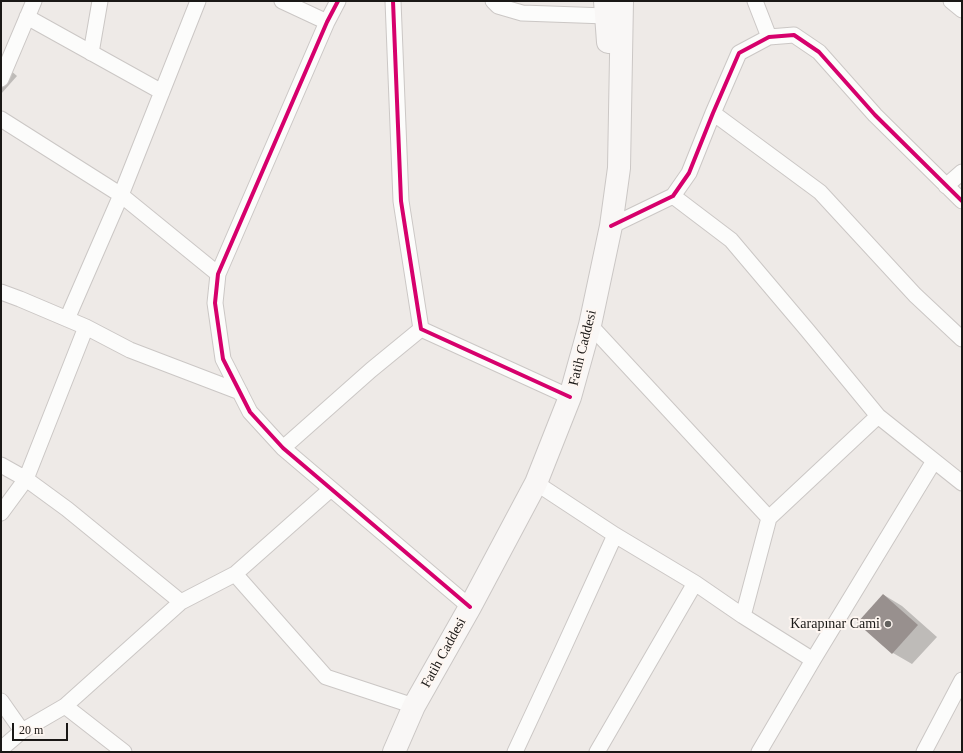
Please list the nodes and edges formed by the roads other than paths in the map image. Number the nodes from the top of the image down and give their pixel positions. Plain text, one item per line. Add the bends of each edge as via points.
1 (34, 1) edge
2 (100, 1) edge
3 (198, 1) edge
4 (282, 1) edge
5 (338, 1) edge
6 (393, 1) edge
7 (493, 1) edge
8 (622, 1) edge
9 (755, 1) edge
10 (951, 1) edge
11 (606, 8) edge
12 (962, 10) edge
13 (27, 17) junction
14 (327, 22) junction
15 (769, 37) junction
16 (91, 53) junction
17 (1, 79) edge
18 (162, 92) junction
19 (713, 113) junction
20 (1, 119) edge
21 (618, 168) junction
22 (962, 172) edge
23 (946, 186) junction
24 (121, 194) junction
25 (673, 196) junction
26 (962, 201) edge
27 (611, 226) junction
28 (218, 274) junction
29 (1, 292) edge
30 (67, 319) junction
31 (590, 325) junction
32 (86, 327) junction
33 (421, 329) junction
34 (962, 339) edge
35 (240, 392) junction
36 (570, 397) junction
37 (878, 416) junction
38 (283, 448) junction
39 (934, 461) junction
40 (1, 465) edge
41 (26, 479) junction
42 (536, 483) junction
43 (962, 484) edge
44 (331, 489) junction
45 (1, 512) edge
46 (769, 518) junction
47 (615, 535) junction
48 (235, 574) junction
49 (695, 583) junction
50 (181, 602) junction
51 (470, 607) junction
52 (743, 616) junction
53 (813, 660) junction
54 (962, 680) edge
55 (1, 701) edge
56 (65, 706) junction
57 (414, 706) junction
58 (22, 731) junction
59 (1, 749) edge
60 (124, 752) edge
61 (394, 752) edge
62 (515, 752) edge
63 (597, 752) edge
64 (759, 752) edge
65 (924, 752) edge

1 - 13 street
2 - 16 street
3 - 18 street
4 - 14 street
5 - 14 street
6 - 33 street via 401,202
7 - 11 street via 498,6 522,13
8 - 21 main road, Fatih Caddesi
9 - 15 street
10 - 12 street
11 - 21 main road
13 - 16 street
13 - 17 street
14 - 28 street
15 - 19 street via 739,53
15 - 23 street via 794,35 819,52 875,116
16 - 18 street
18 - 24 street
19 - 25 street via 689,173
19 - 34 street via 820,192 915,295
20 - 24 street
21 - 27 main road, Fatih Caddesi
22 - 23 street
23 - 26 street
24 - 28 street
24 - 30 street
25 - 27 street
25 - 37 street via 731,240
27 - 31 main road, Fatih Caddesi
28 - 35 street via 215,303 223,359
29 - 30 street
30 - 32 street
31 - 36 main road, Fatih Caddesi
31 - 46 street
32 - 35 street via 130,350
32 - 41 street
33 - 36 street
33 - 38 street
35 - 38 street via 250,412
36 - 42 main road, Fatih Caddesi
37 - 39 street
37 - 46 street
38 - 44 street
39 - 43 street
39 - 53 street
40 - 41 street
41 - 45 street
41 - 50 street
42 - 47 street
42 - 51 main road, Fatih Caddesi
44 - 48 street
44 - 51 street
46 - 52 street
47 - 49 street
47 - 62 street
48 - 50 street
48 - 57 street via 326,676
49 - 52 street
49 - 63 street
50 - 56 street
51 - 57 main road, Fatih Caddesi
52 - 53 street
53 - 64 street
54 - 65 street
55 - 58 street
56 - 58 street
56 - 60 street
57 - 61 main road, Fatih Caddesi
58 - 59 street

